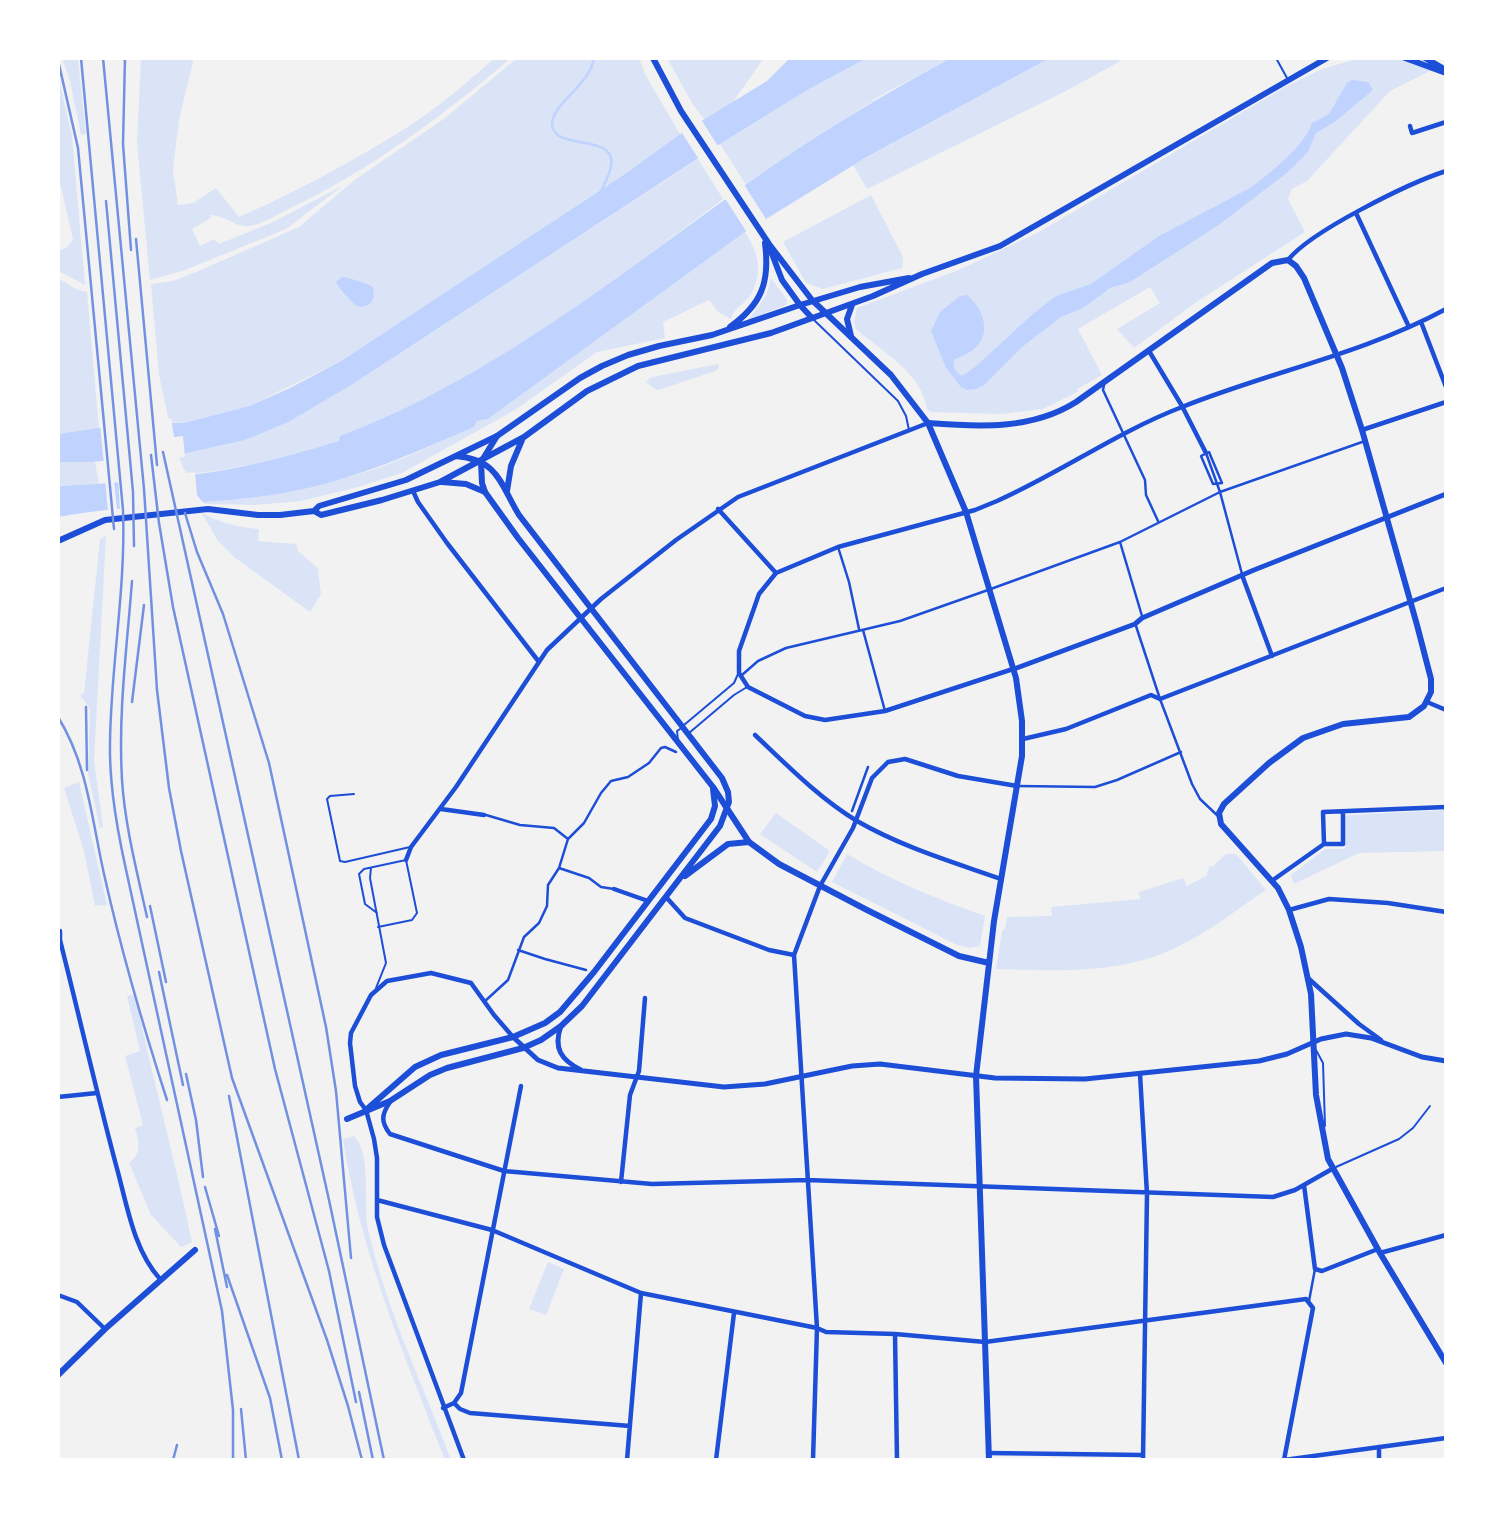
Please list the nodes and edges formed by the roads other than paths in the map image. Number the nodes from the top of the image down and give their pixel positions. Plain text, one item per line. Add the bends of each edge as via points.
1 (653, 58) edge
2 (1276, 58) edge
3 (1328, 58) edge
4 (1405, 58) edge
5 (1421, 60) edge
6 (1446, 72) edge
7 (1287, 79) junction
8 (1446, 122) edge
9 (1409, 126) dead end
10 (1446, 171) edge
11 (1356, 213) junction
12 (767, 241) junction
13 (772, 256) junction
14 (1290, 262) junction
15 (911, 278) junction
16 (812, 300) junction
17 (800, 305) junction
18 (852, 305) junction
19 (1446, 309) edge
20 (825, 314) junction
21 (812, 318) junction
22 (1421, 322) junction
23 (1409, 327) junction
24 (726, 331) junction
25 (852, 341) junction
26 (1149, 351) junction
27 (1337, 356) junction
28 (1104, 382) junction
29 (1446, 387) edge
30 (1446, 402) edge
31 (1182, 406) junction
32 (928, 422) junction
33 (1362, 430) junction
34 (909, 431) junction
35 (1124, 434) junction
36 (497, 436) junction
37 (524, 436) junction
38 (1365, 441) junction
39 (1206, 453) junction
40 (456, 456) junction
41 (481, 462) junction
42 (440, 482) junction
43 (1217, 483) junction
44 (413, 491) junction
45 (507, 491) junction
46 (485, 492) junction
47 (1220, 492) junction
48 (1446, 494) edge
49 (718, 509) junction
50 (314, 511) junction
51 (966, 512) junction
52 (1388, 518) junction
53 (1158, 522) junction
54 (58, 541) edge
55 (1120, 542) junction
56 (838, 547) junction
57 (776, 573) junction
58 (1242, 575) junction
59 (1446, 588) edge
60 (991, 589) junction
61 (1410, 603) junction
62 (590, 608) junction
63 (581, 617) junction
64 (1142, 618) junction
65 (1135, 624) junction
66 (861, 630) junction
67 (1272, 656) junction
68 (539, 662) junction
69 (1014, 669) junction
70 (739, 675) junction
71 (748, 687) junction
72 (1160, 699) junction
73 (1427, 702) junction
74 (1446, 710) edge
75 (885, 712) junction
76 (682, 726) junction
77 (688, 734) junction
78 (755, 735) dead end
79 (1023, 739) junction
80 (678, 740) junction
81 (676, 752) dead end
82 (1181, 752) junction
83 (868, 767) dead end
84 (712, 785) junction
85 (1018, 786) junction
86 (354, 794) dead end
87 (1446, 807) edge
88 (440, 809) junction
89 (728, 809) junction
90 (852, 811) dead end
91 (1343, 812) junction
92 (484, 815) joint
93 (1219, 817) junction
94 (856, 820) junction
95 (568, 839) junction
96 (749, 842) junction
97 (1324, 844) junction
98 (411, 847) junction
99 (406, 860) junction
100 (371, 867) junction
101 (559, 868) junction
102 (1002, 880) junction
103 (1272, 880) junction
104 (678, 881) junction
105 (820, 886) junction
106 (614, 889) joint
107 (666, 897) junction
108 (648, 901) junction
109 (1289, 910) junction
110 (1446, 912) edge
111 (377, 913) junction
112 (379, 927) junction
113 (60, 931) dead end
114 (518, 950) junction
115 (794, 955) junction
116 (989, 963) junction
117 (586, 970) dead end
118 (1309, 979) junction
119 (371, 995) junction
120 (645, 998) dead end
121 (484, 1002) junction
122 (561, 1026) junction
123 (513, 1037) junction
124 (1313, 1042) junction
125 (1384, 1043) junction
126 (523, 1048) junction
127 (1446, 1060) edge
128 (587, 1073) junction
129 (1140, 1074) junction
130 (976, 1076) junction
131 (801, 1077) junction
132 (634, 1078) junction
133 (521, 1086) dead end
134 (97, 1093) junction
135 (58, 1097) edge
136 (390, 1101) junction
137 (1430, 1106) dead end
138 (366, 1110) junction
139 (347, 1119) dead end
140 (1332, 1169) junction
141 (504, 1171) junction
142 (807, 1180) junction
143 (621, 1182) junction
144 (979, 1185) junction
145 (1304, 1185) junction
146 (1147, 1194) junction
147 (377, 1200) junction
148 (492, 1230) junction
149 (1446, 1234) edge
150 (195, 1250) dead end
151 (1379, 1251) junction
152 (1315, 1269) junction
153 (160, 1279) junction
154 (641, 1293) junction
155 (58, 1294) edge
156 (1309, 1301) junction
157 (734, 1313) junction
158 (1145, 1319) junction
159 (817, 1328) junction
160 (105, 1329) junction
161 (895, 1334) junction
162 (985, 1342) junction
163 (1446, 1362) edge
164 (58, 1375) edge
165 (454, 1403) junction
166 (443, 1408) junction
167 (630, 1426) junction
168 (1446, 1438) edge
169 (1379, 1447) junction
170 (989, 1457) edge
171 (1143, 1457) edge
172 (464, 1460) edge
173 (627, 1460) edge
174 (716, 1460) edge
175 (813, 1460) edge
176 (897, 1460) edge
177 (1284, 1460) edge
178 (1379, 1460) edge

1 - 12 main road via 681,111
2 - 7 lane
3 - 7 main road
4 - 5 main road
5 - 6 main road
7 - 15 main road via 1014,239
8 - 9 street via 1412,133
10 - 11 street
11 - 14 street via 1297,251
11 - 23 street
12 - 13 main road
12 - 13 main road
13 - 16 main road
13 - 17 main road
13 - 24 main road via 757,300
14 - 26 main road via 1266,267
14 - 27 main road via 1304,278
15 - 16 main road
15 - 18 main road
16 - 17 main road
16 - 20 main road
17 - 21 main road
17 - 24 main road
18 - 20 main road
18 - 25 main road via 847,319
19 - 22 street
20 - 21 main road
20 - 25 main road
21 - 34 lane via 898,401
21 - 37 main road via 747,340 638,366 587,391
22 - 23 street
22 - 29 street
23 - 27 street
24 - 36 main road via 609,362
25 - 32 main road via 891,375
26 - 28 main road
26 - 31 street
27 - 31 street
27 - 33 main road
28 - 32 main road via 1062,411 1037,421
28 - 35 street via 1103,390
30 - 33 street
31 - 35 street
31 - 39 street
32 - 34 street
32 - 51 main road
33 - 38 main road
34 - 49 street via 760,487
35 - 51 street via 1016,493
35 - 53 street
36 - 40 main road
36 - 41 main road
37 - 41 main road
37 - 45 main road via 516,450
38 - 47 street
38 - 52 main road
39 - 43 street via 1222,482
39 - 43 street via 1200,456 1213,484
40 - 41 main road
40 - 50 main road via 389,486
41 - 42 main road
41 - 45 main road via 493,469
41 - 46 main road
42 - 44 main road
42 - 46 main road via 466,484
43 - 47 street
44 - 50 main road via 331,512
44 - 68 street
45 - 62 main road via 519,515
46 - 63 main road
47 - 53 street
47 - 58 street
48 - 52 street
49 - 57 street
49 - 62 street
50 - 54 main road via 269,515 208,509 108,519
51 - 56 street
51 - 60 main road
52 - 58 street
52 - 61 main road
53 - 55 street
55 - 60 street
55 - 64 street
56 - 57 street
56 - 66 street
57 - 70 street via 759,594 750,618 739,652
58 - 64 street
58 - 67 street
59 - 61 street
60 - 66 street
60 - 69 main road
61 - 67 street
61 - 73 main road via 1432,682
62 - 63 street
62 - 76 main road
63 - 68 street
63 - 80 main road
64 - 65 street
65 - 69 street
65 - 72 street
66 - 70 street via 786,648
66 - 75 street
67 - 72 street
68 - 88 street
69 - 75 street
69 - 79 main road
70 - 71 street
70 - 76 lane
71 - 75 street via 790,710 820,719
71 - 77 lane
72 - 79 street via 1152,695 1056,732
72 - 82 street
73 - 74 street
73 - 93 main road via 1409,717 1343,724 1303,738 1239,789 1220,809
76 - 77 main road
76 - 80 lane
77 - 89 main road via 726,785
78 - 94 street via 806,783
79 - 85 main road
80 - 84 main road
81 - 95 street via 661,748 649,764 611,781
82 - 85 street via 1095,787
82 - 93 street via 1200,799
83 - 90 street
84 - 89 main road
84 - 108 main road via 715,806 711,819
85 - 94 street via 948,773 905,759 888,762 872,778
85 - 102 main road
86 - 98 lane via 327,799 340,861
87 - 91 street
88 - 92 street
88 - 98 street
89 - 96 main road
89 - 104 main road via 720,827
91 - 97 street via 1343,844
91 - 97 street via 1323,812
92 - 95 street via 554,828
93 - 103 main road via 1224,830
94 - 102 street
94 - 105 street
95 - 101 street
96 - 104 main road via 728,844
96 - 105 main road
97 - 103 street
98 - 99 street
99 - 100 lane
99 - 112 lane via 415,917
100 - 111 lane
100 - 111 lane via 359,877 365,904
101 - 106 street
101 - 114 street via 548,885 547,906 539,923
102 - 116 main road
103 - 109 main road
104 - 107 main road
105 - 115 street
105 - 116 main road via 959,956
106 - 108 street
107 - 115 street via 685,918
107 - 122 main road via 582,1006
108 - 123 main road via 568,1003 545,1023
109 - 110 street via 1329,899
109 - 118 main road
111 - 112 lane
112 - 119 lane via 386,963
113 - 134 street
114 - 117 street
114 - 121 street via 508,980
115 - 131 street
116 - 130 main road
118 - 124 main road
118 - 125 street
119 - 121 street via 387,981 431,973 471,983
119 - 138 street via 351,1037 355,1086
120 - 132 street via 639,1071
121 - 123 street
122 - 126 main road
122 - 128 street via 558,1051
123 - 126 street
123 - 138 main road via 441,1055 415,1067
124 - 125 street via 1346,1034
124 - 129 street via 1259,1061
124 - 140 main road via 1315,1095
125 - 127 street
126 - 128 street via 548,1064
126 - 136 main road via 439,1072
128 - 132 street
129 - 130 street via 1052,1080
129 - 146 street
130 - 131 street via 880,1064
130 - 144 main road
131 - 132 street via 724,1087
131 - 142 street
132 - 143 street
133 - 141 street
134 - 135 street
134 - 153 street via 141,1251
136 - 138 main road
136 - 141 street via 382,1118 390,1134
137 - 140 lane via 1399,1139
138 - 139 main road
138 - 147 street via 377,1158
140 - 145 street
140 - 151 main road
141 - 143 street
141 - 148 street
142 - 143 street via 678,1185
142 - 144 street
142 - 159 street
144 - 146 street
144 - 162 main road
145 - 146 street via 1273,1197
145 - 152 street
146 - 158 street
147 - 148 street
147 - 166 street via 387,1255
148 - 154 street
148 - 165 street via 461,1393
149 - 151 street
150 - 153 main road
151 - 152 street via 1322,1271
151 - 163 main road
152 - 156 street
153 - 160 main road
154 - 157 street
154 - 167 street
155 - 160 street via 77,1302
156 - 158 street
156 - 177 street via 1313,1308
157 - 159 street
157 - 174 street
158 - 162 street
158 - 171 street
159 - 161 street
159 - 175 street
160 - 164 main road
161 - 162 street
161 - 176 street
162 - 170 main road
165 - 166 street
165 - 167 street via 470,1413
166 - 172 street
167 - 173 street
168 - 169 street
169 - 177 street
169 - 178 street
170 - 171 street

